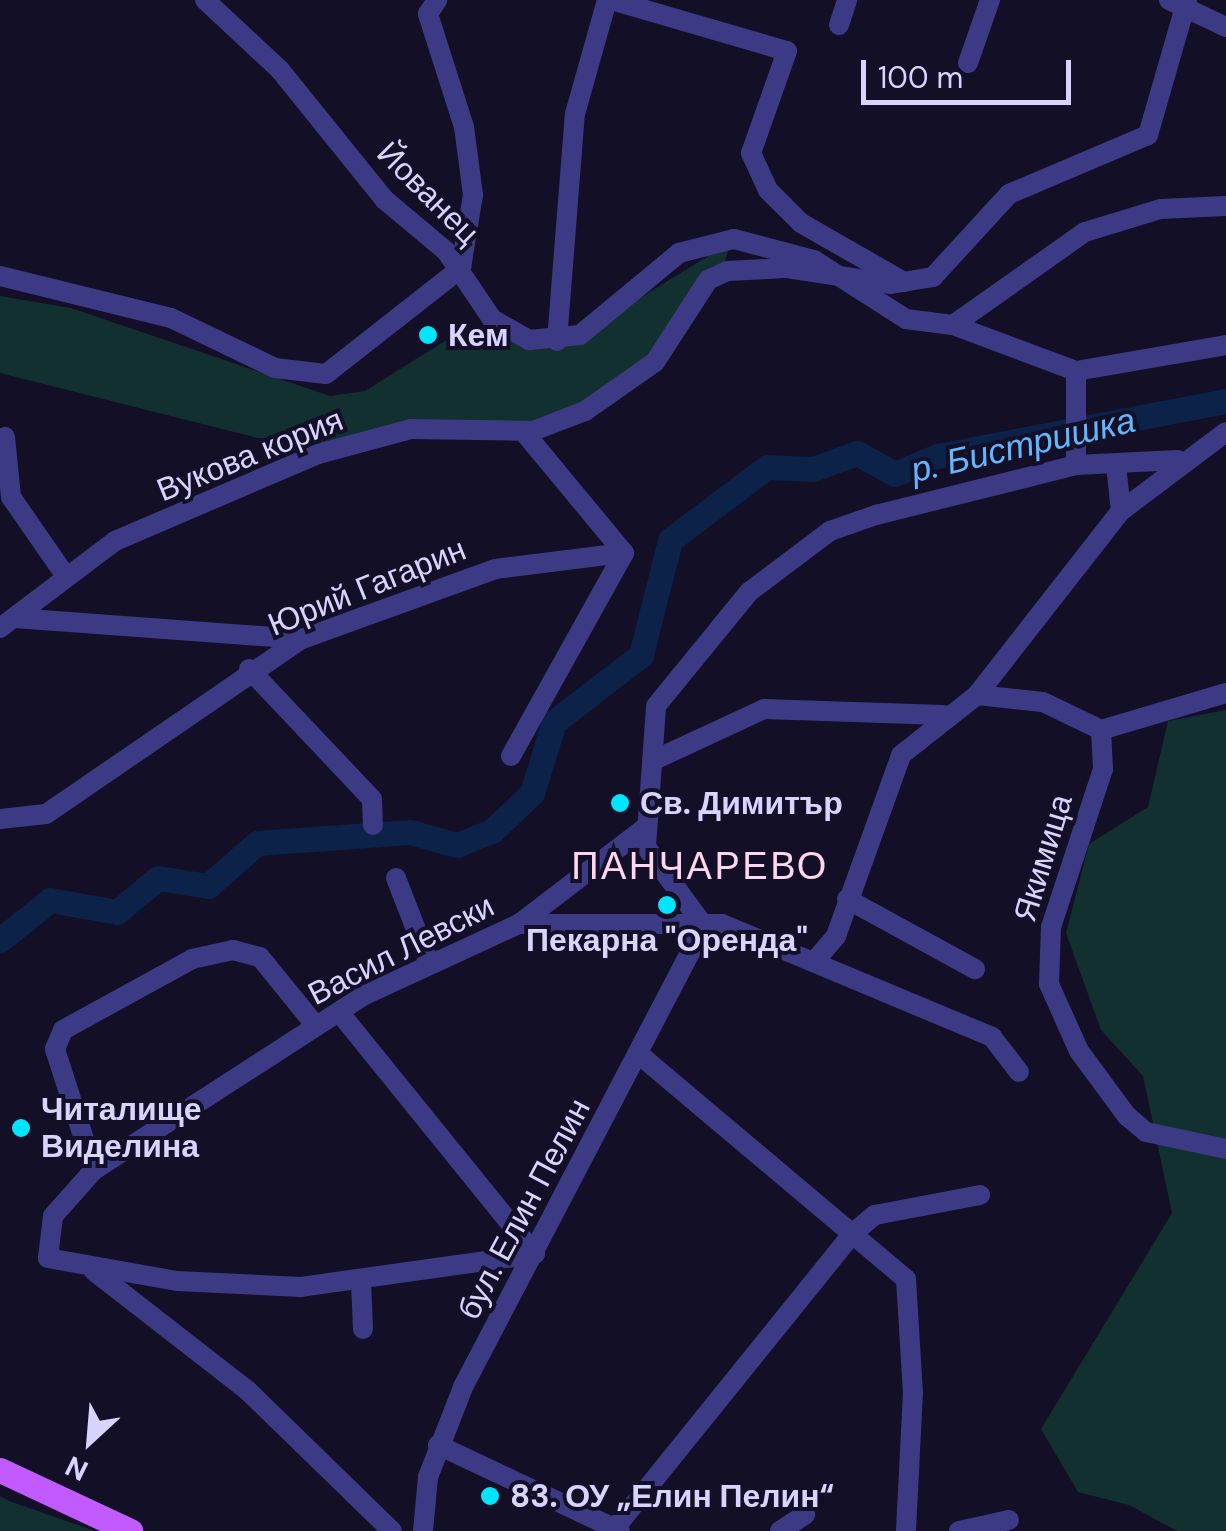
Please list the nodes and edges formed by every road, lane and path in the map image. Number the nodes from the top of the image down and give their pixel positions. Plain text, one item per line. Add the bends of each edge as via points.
1 (205, 0) edge
2 (609, 0) edge
3 (846, 0) edge
4 (990, 0) edge
5 (1181, 2) edge
6 (427, 5) edge
7 (839, 25) dead end
8 (1226, 27) edge
9 (968, 63) dead end
10 (1226, 206) edge
11 (462, 268) junction
12 (0, 276) edge
13 (844, 276) junction
14 (909, 284) junction
15 (954, 324) junction
16 (558, 341) junction
17 (1226, 345) edge
18 (1076, 371) junction
19 (523, 430) junction
20 (1226, 432) edge
21 (5, 437) dead end
22 (1077, 456) junction
23 (1178, 460) junction
24 (1116, 465) junction
25 (1121, 511) junction
26 (624, 553) junction
27 (65, 575) junction
28 (8, 623) edge
29 (302, 639) junction
30 (249, 670) junction
31 (1226, 693) edge
32 (977, 694) junction
33 (943, 715) junction
34 (1101, 730) junction
35 (511, 756) dead end
36 (652, 761) junction
37 (0, 819) edge
38 (373, 826) dead end
39 (646, 827) junction
40 (396, 878) dead end
41 (847, 899) junction
42 (519, 924) junction
43 (704, 926) junction
44 (818, 957) junction
45 (430, 963) junction
46 (975, 969) dead end
47 (339, 1012) junction
48 (316, 1026) junction
49 (641, 1056) junction
50 (1019, 1072) dead end
51 (1226, 1149) edge
52 (94, 1170) junction
53 (980, 1194) dead end
54 (852, 1234) junction
55 (534, 1254) junction
56 (94, 1270) junction
57 (360, 1281) junction
58 (364, 1330) dead end
59 (438, 1446) junction
60 (0, 1470) edge
61 (0, 1484) edge
62 (804, 1515) dead end
63 (98, 1518) junction
64 (1009, 1520) dead end
65 (617, 1529) edge
66 (130, 1531) edge
67 (392, 1531) edge
68 (423, 1531) edge
69 (780, 1531) edge
70 (906, 1531) edge
71 (960, 1531) edge

1 - 11 street, Йованец via 280,70 385,200
2 - 14 street via 787,51 751,153 768,190 801,223
2 - 16 street via 575,114
3 - 7 street
4 - 9 street
5 - 8 street
5 - 14 street via 1148,135 1009,194 958,260
6 - 11 street via 471,178
10 - 15 street via 1160,210 1085,232
11 - 12 street via 326,374 274,368 172,318
11 - 16 street, Йованец via 492,318 516,336
13 - 14 street
13 - 15 street via 906,320
13 - 16 street via 776,243 734,238 680,253 610,314
13 - 19 street, Вукова кория via 727,271 708,280 654,362 628,384
15 - 18 street
17 - 18 street
18 - 22 street
19 - 26 street
19 - 27 street, Вукова кория via 411,429 318,454 115,542
20 - 23 street
21 - 27 street via 11,497
22 - 24 street
22 - 36 street via 876,515 789,560 665,685
23 - 24 street
23 - 25 street
24 - 25 street
25 - 32 street
26 - 29 street, Юрий Гагарин via 496,569
26 - 35 street
27 - 28 street, Вукова кория
28 - 29 street
29 - 30 street, Юрий Гагарин
30 - 37 street, Юрий Гагарин via 46,814
30 - 38 street via 372,799
31 - 34 street
32 - 33 street
32 - 34 street via 1043,702
33 - 36 street via 764,709
33 - 41 street via 885,780
34 - 51 street, Якимица via 1103,770 1051,927 1049,984 1080,1051 1127,1116 1146,1132
36 - 39 street
39 - 42 street
39 - 43 street via 655,866
40 - 45 street
41 - 44 street
41 - 46 street
42 - 43 street, Васил Левски
42 - 45 street, Васил Левски
43 - 44 street, Васил Левски
43 - 49 street, бул. Елин Пелин via 682,954
44 - 50 street, Васил Левски via 992,1037
45 - 47 street, Васил Левски
47 - 48 street, Васил Левски
47 - 55 street
48 - 52 street, Васил Левски
48 - 52 street via 270,966 233,950 192,959 63,1030 55,1048
49 - 54 street
49 - 55 street, бул. Елин Пелин
52 - 56 street, Васил Левски via 53,1216 48,1258
53 - 54 street via 876,1215
54 - 65 street
54 - 70 street via 913,1296
55 - 57 street
55 - 59 street, бул. Елин Пелин
56 - 57 street via 236,1286
56 - 67 street via 247,1390
57 - 58 street
59 - 65 street
59 - 68 street, бул. Елин Пелин
60 - 63 main road
61 - 63 main road
62 - 69 street
63 - 66 main road
64 - 71 street

